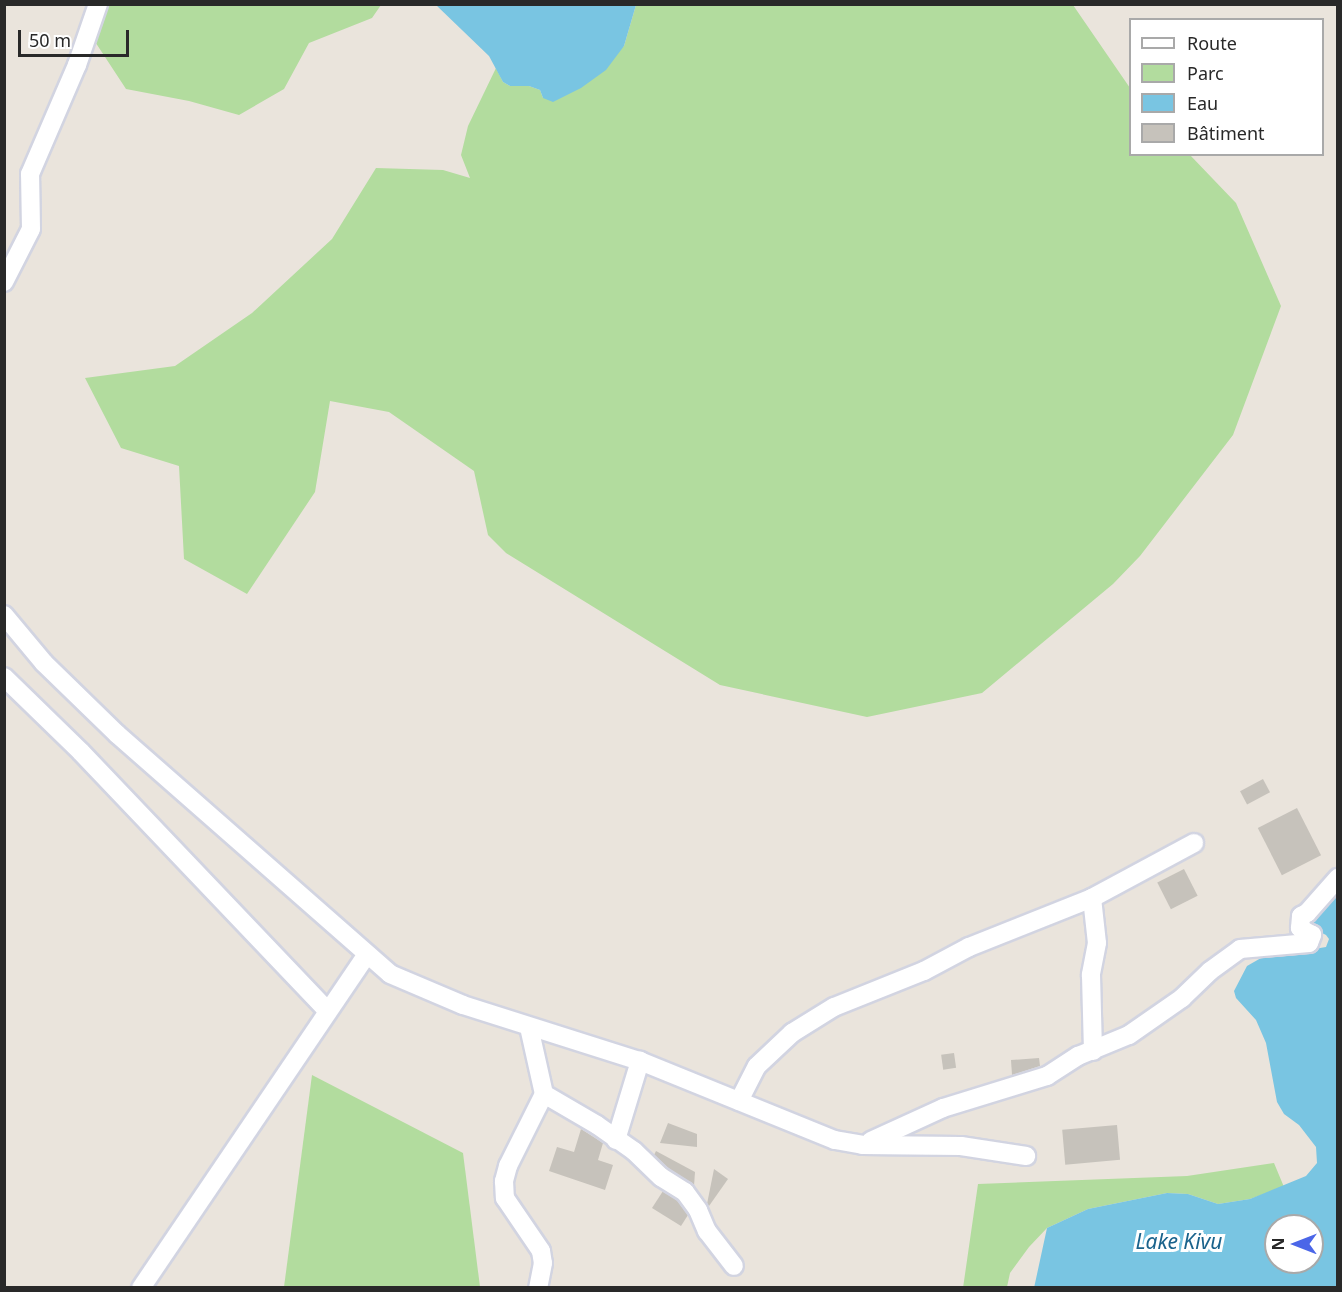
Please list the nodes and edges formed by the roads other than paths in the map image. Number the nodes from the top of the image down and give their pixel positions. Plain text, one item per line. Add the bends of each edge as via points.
1 (98, 4) edge
2 (4, 282) edge
3 (4, 615) edge
4 (4, 677) edge
5 (1194, 843) dead end
6 (1338, 878) edge
7 (1092, 898) junction
8 (367, 954) junction
9 (327, 1010) junction
10 (529, 1028) junction
11 (1093, 1051) junction
12 (640, 1061) junction
13 (544, 1094) junction
14 (740, 1101) junction
15 (616, 1140) junction
16 (862, 1145) junction
17 (1026, 1156) dead end
18 (734, 1266) dead end
19 (141, 1287) edge
20 (538, 1287) edge

1 - 2 street via 77,65 30,174 31,229
3 - 8 street via 44,663 117,734
4 - 9 street via 81,752
5 - 7 street
6 - 11 street via 1301,916 1300,928 1312,935 1309,943 1240,950 1129,1035
7 - 11 street via 1097,943 1091,975
7 - 14 street via 834,1007 792,1033 757,1066
8 - 9 street
8 - 10 street via 390,974
9 - 19 street
10 - 12 street
10 - 13 street
11 - 16 street via 1047,1076 943,1108
12 - 14 street
12 - 15 street
13 - 15 street
13 - 20 street via 504,1181 506,1198 541,1251
14 - 16 street via 811,1131
15 - 18 street via 685,1192 707,1231
16 - 17 street via 961,1146

